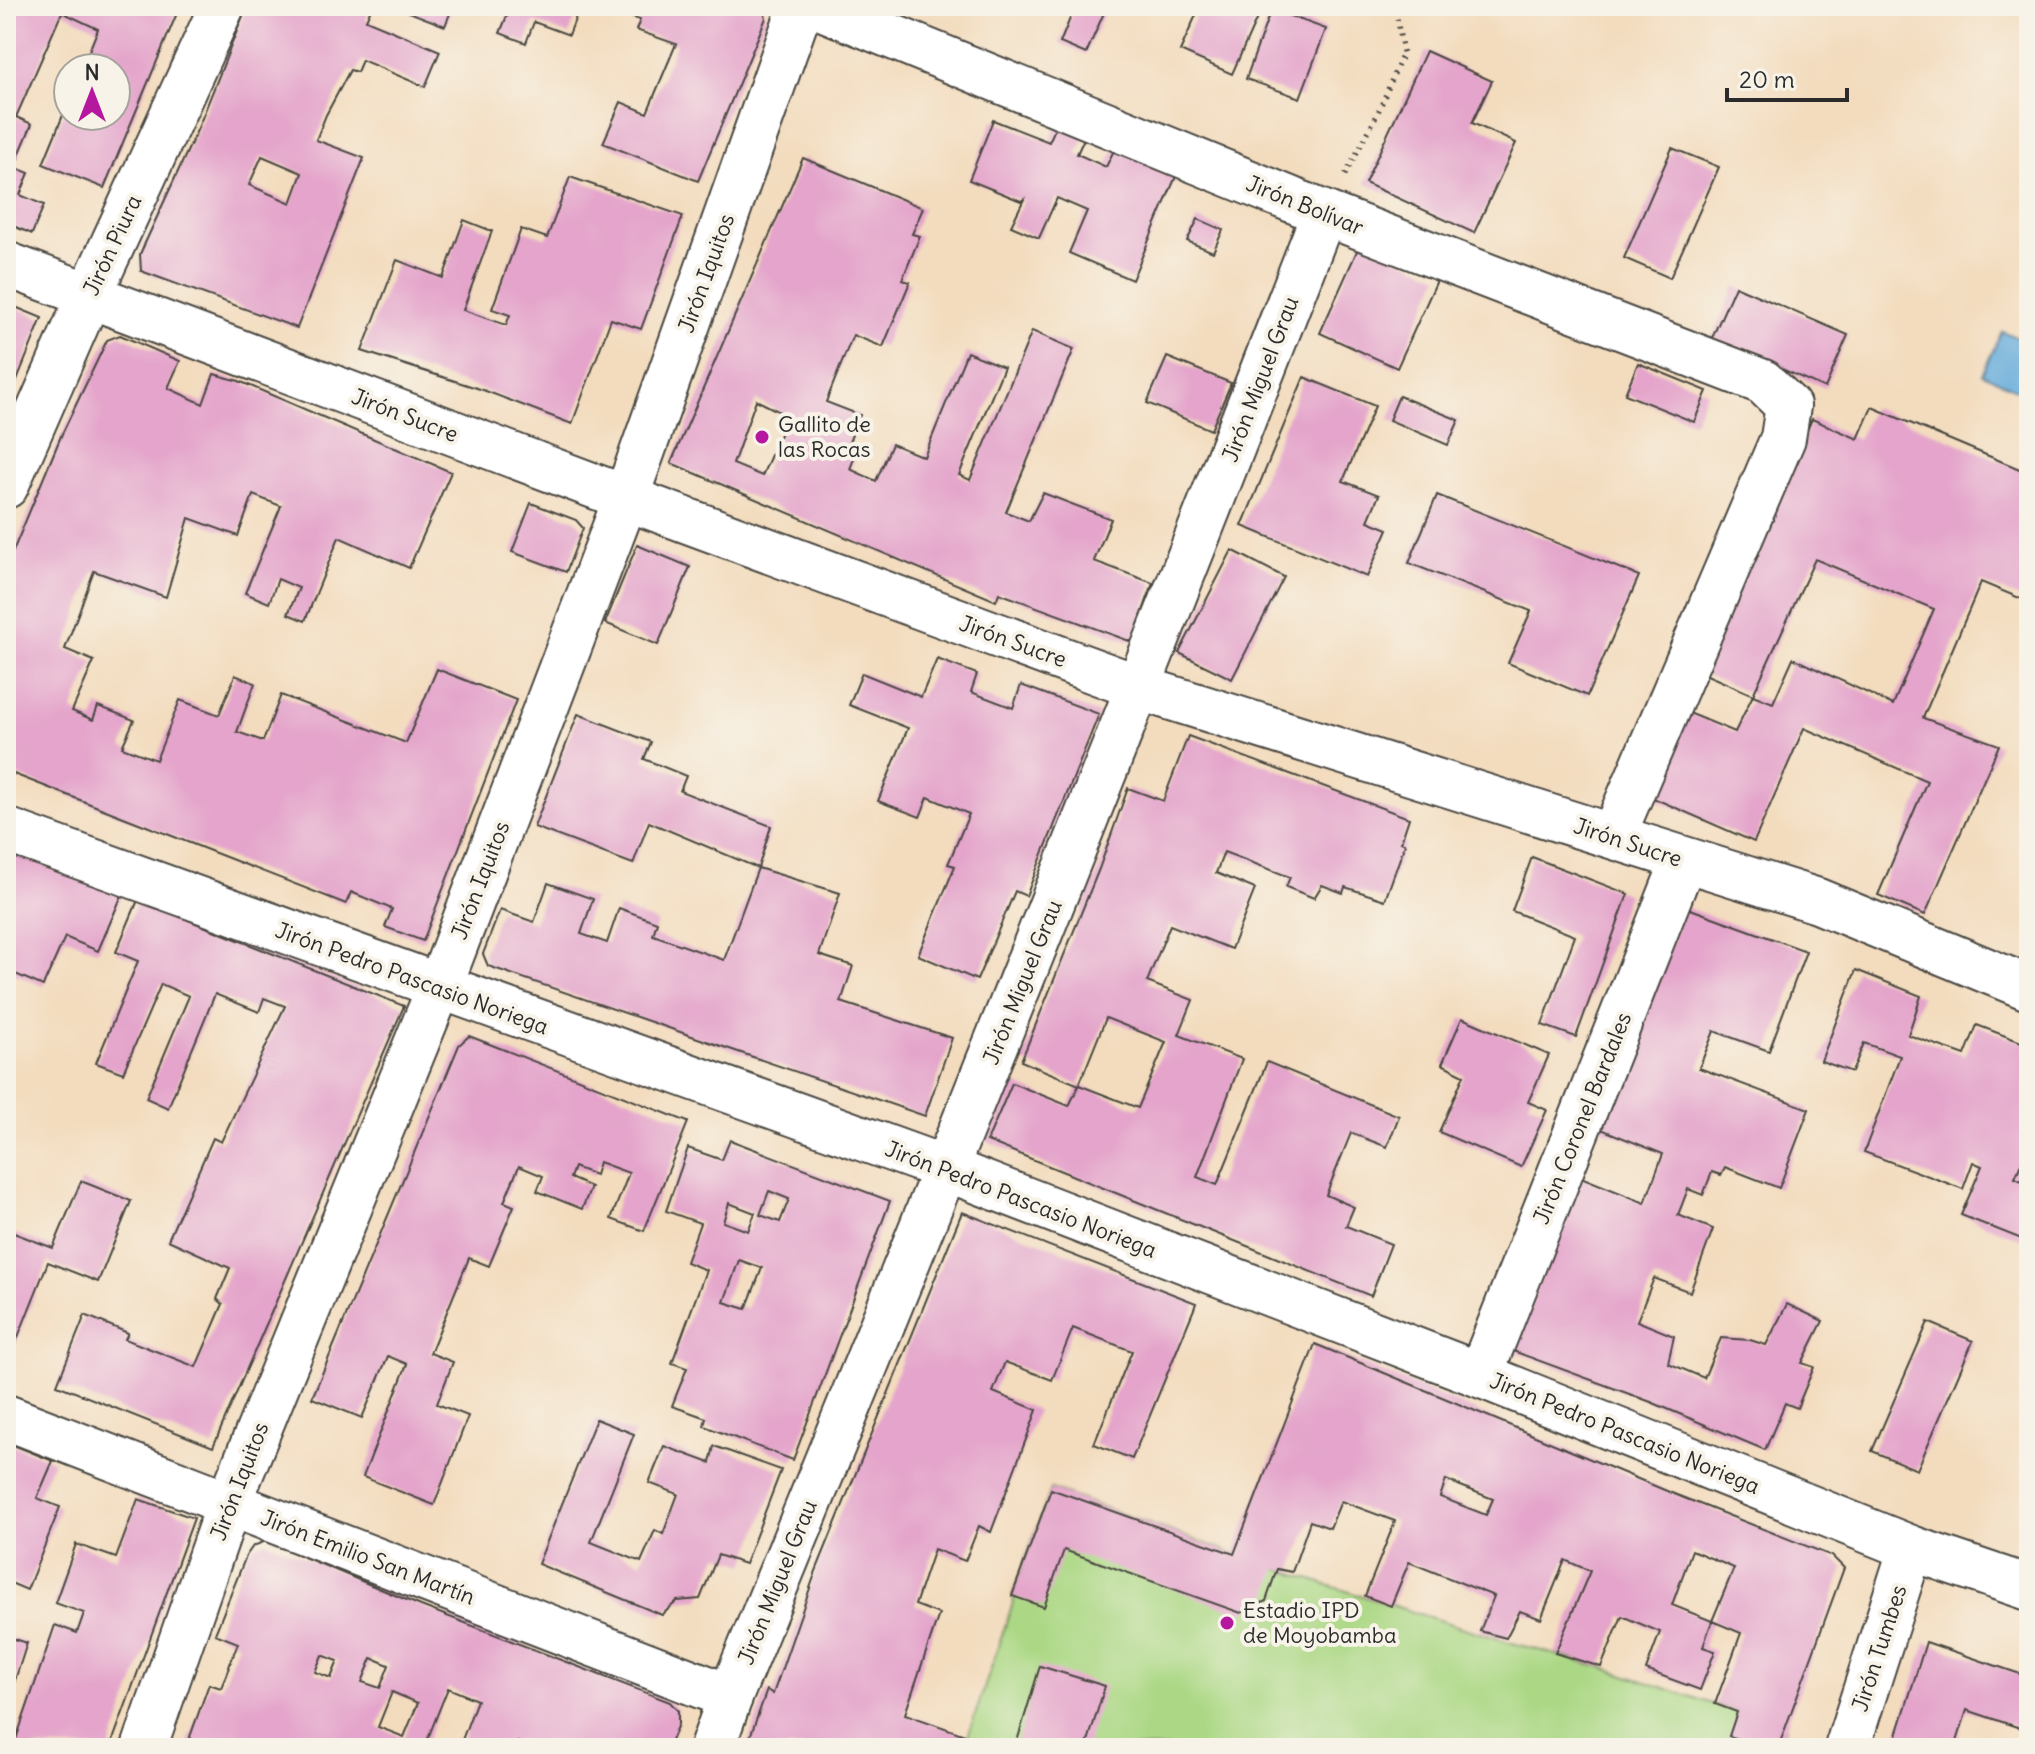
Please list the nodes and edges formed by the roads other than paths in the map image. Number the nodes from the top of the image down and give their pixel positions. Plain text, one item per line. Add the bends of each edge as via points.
1 (222, 6) edge
2 (801, 6) edge
3 (817, 6) edge
4 (1324, 213) junction
5 (6, 264) edge
6 (89, 296) junction
7 (6, 486) edge
8 (626, 498) junction
9 (1140, 688) junction
10 (6, 830) edge
11 (1613, 836) junction
12 (1684, 860) junction
13 (439, 988) junction
14 (2029, 988) edge
15 (947, 1169) junction
16 (1480, 1375) junction
17 (6, 1417) edge
18 (229, 1503) junction
19 (1911, 1548) junction
20 (2029, 1588) edge
21 (730, 1697) junction
22 (144, 1748) edge
23 (712, 1748) edge
24 (1847, 1748) edge

1 - 6 street, Jirón Piura
2 - 8 street, Jirón Iquitos
3 - 4 street, Jirón Bolívar
4 - 9 street, Jirón Miguel Grau
4 - 11 street, Jirón Bolívar via 1763,382 1788,406 1783,438
5 - 6 street, Jirón Sucre
6 - 7 street, Jirón Piura
6 - 8 street, Jirón Sucre
8 - 9 street, Jirón Sucre
8 - 13 street, Jirón Iquitos
9 - 11 street, Jirón Sucre
9 - 15 street, Jirón Miguel Grau
10 - 13 street, Jirón Pedro Pascasio Noriega
11 - 12 street, Jirón Sucre
12 - 14 street, Jirón Sucre via 1818,901
12 - 16 street, Jirón Coronel Bardales
13 - 15 street, Jirón Pedro Pascasio Noriega
13 - 18 street, Jirón Iquitos
15 - 16 street, Jirón Pedro Pascasio Noriega
15 - 21 street, Jirón Miguel Grau
16 - 19 street, Jirón Pedro Pascasio Noriega
17 - 18 street, Jirón Emilio San Martín
18 - 21 street, Jirón Emilio San Martín
18 - 22 street, Jirón Iquitos
19 - 20 street, Jirón Pedro Pascasio Noriega
19 - 24 street, Jirón Tumbes
21 - 23 street, Jirón Miguel Grau

